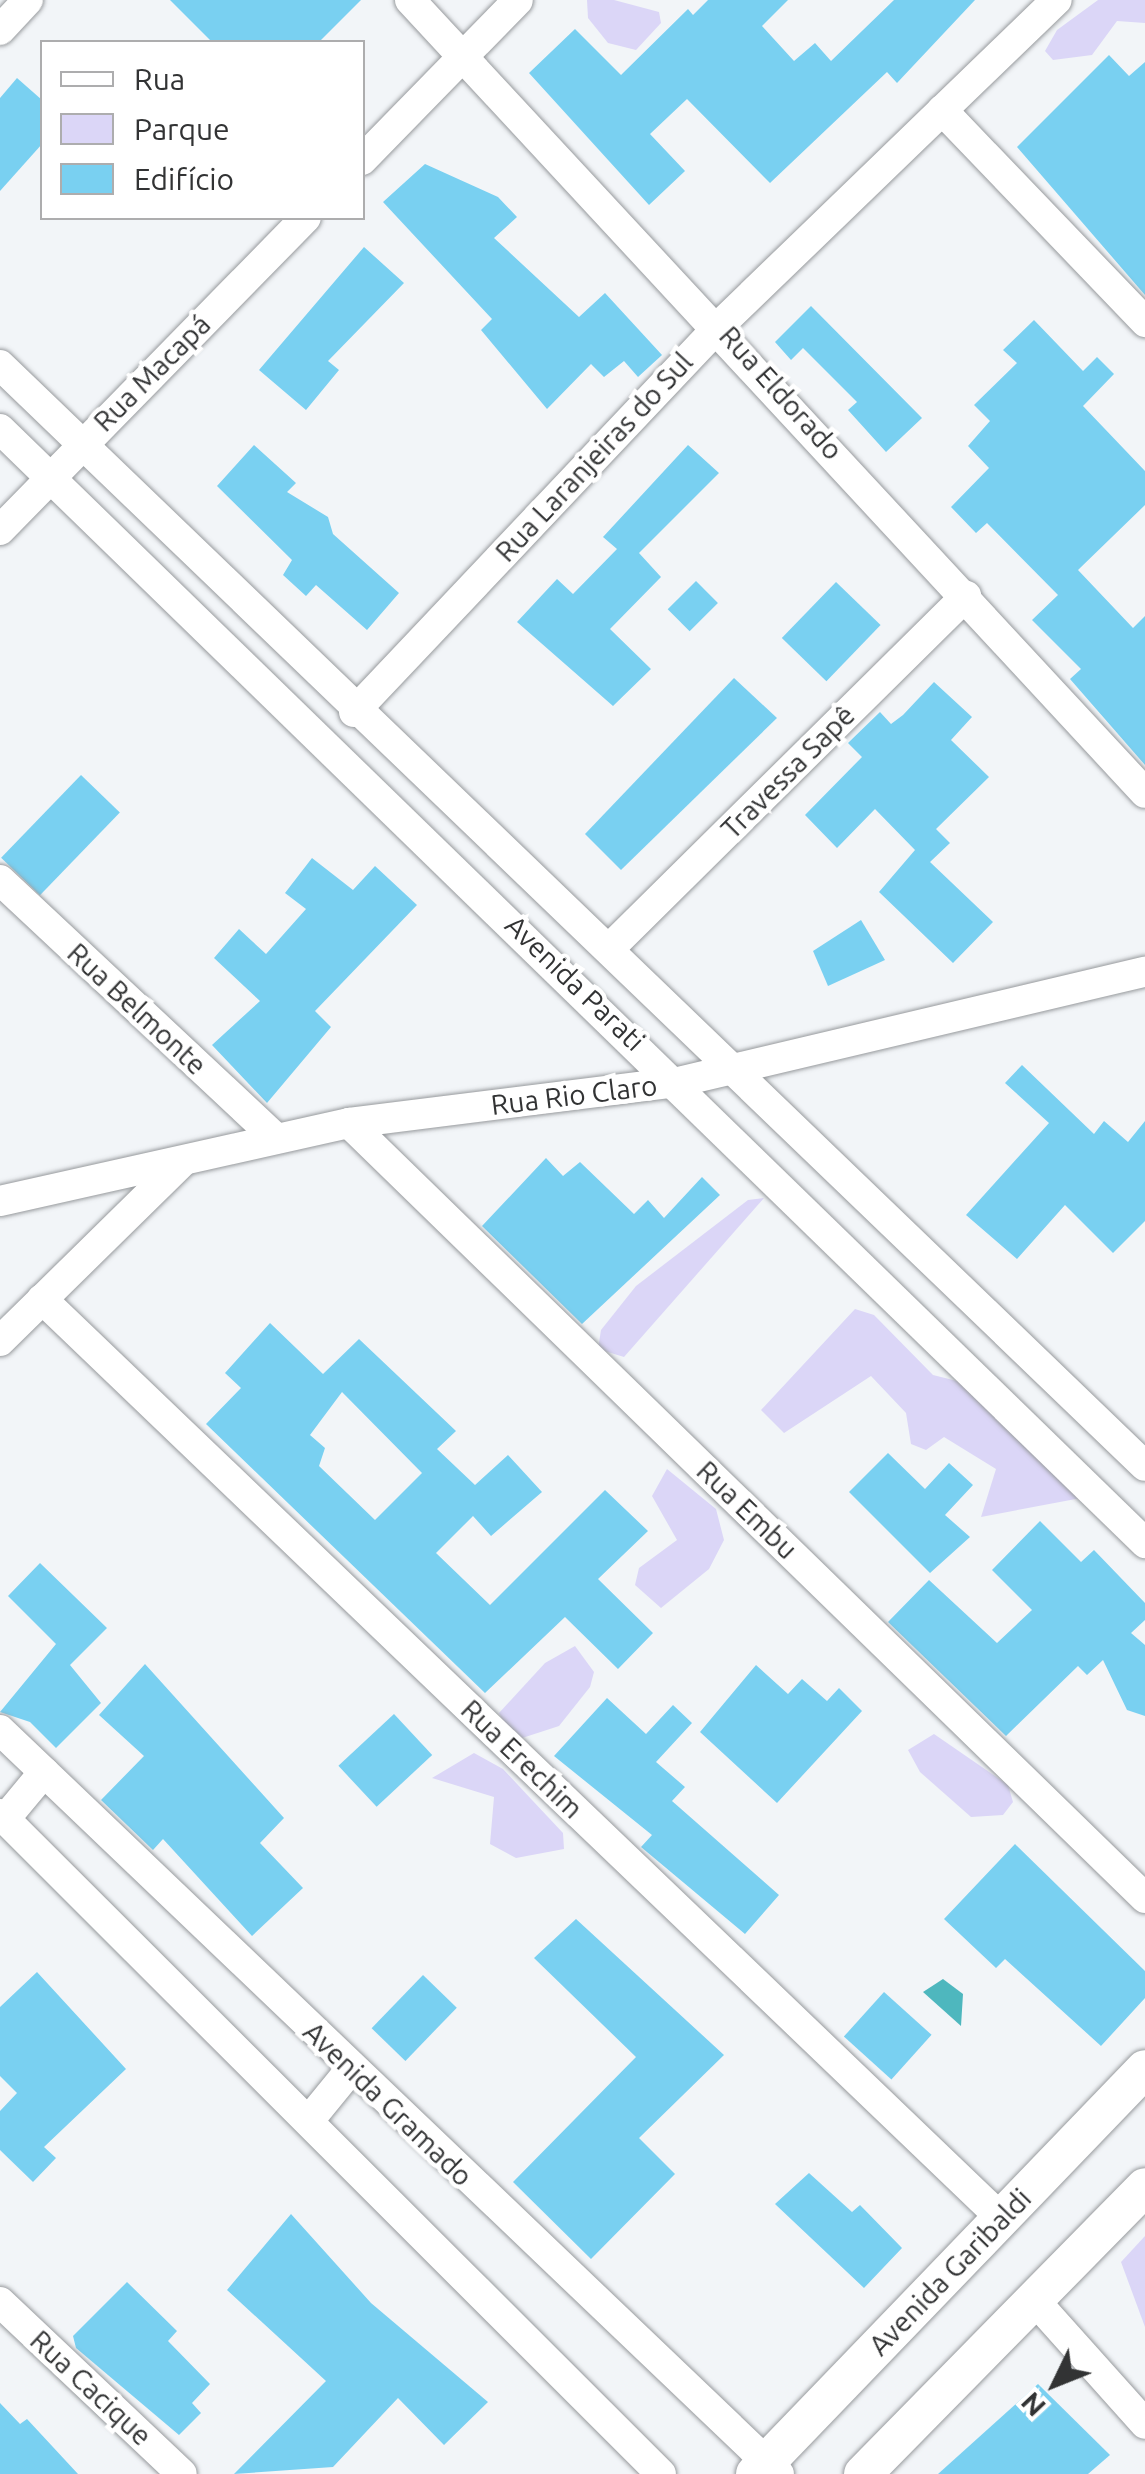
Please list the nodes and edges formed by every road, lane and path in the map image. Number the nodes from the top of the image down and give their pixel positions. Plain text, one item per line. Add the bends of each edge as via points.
1 (28, 0) edge
2 (410, 0) edge
3 (518, 0) edge
4 (1056, 0) edge
5 (0, 30) edge
6 (461, 61) junction
7 (942, 110) junction
8 (365, 157) edge
9 (304, 220) edge
10 (1145, 322) edge
11 (720, 325) junction
12 (0, 365) edge
13 (0, 429) edge
14 (82, 443) junction
15 (50, 477) junction
16 (0, 530) edge
17 (966, 596) junction
18 (354, 712) junction
19 (1145, 793) edge
20 (0, 880) edge
21 (610, 948) junction
22 (1140, 981) edge
23 (725, 1068) junction
24 (678, 1082) junction
25 (348, 1122) junction
26 (275, 1138) junction
27 (181, 1164) junction
28 (0, 1201) edge
29 (42, 1300) junction
30 (0, 1341) edge
31 (1145, 1466) edge
32 (1145, 1543) edge
33 (0, 1730) edge
34 (44, 1772) junction
35 (3, 1817) edge
36 (1145, 1898) edge
37 (351, 2069) junction
38 (1145, 2069) edge
39 (311, 2118) junction
40 (1145, 2186) edge
41 (1002, 2219) junction
42 (0, 2302) edge
43 (1038, 2303) junction
44 (1145, 2424) edge
45 (767, 2470) edge
46 (182, 2474) edge
47 (661, 2474) edge
48 (862, 2474) edge

1 - 5 street
2 - 6 street, Rua Eldorado
3 - 6 street
4 - 7 street, Rua Laranjeiras do Sul
6 - 8 street
6 - 11 street, Rua Eldorado
7 - 10 street
7 - 11 street, Rua Laranjeiras do Sul
9 - 14 street, Rua Macapá
11 - 17 street, Rua Eldorado
11 - 18 street, Rua Laranjeiras do Sul
12 - 14 street, Avenida Parati
13 - 15 street, Avenida Parati
14 - 15 street, Rua Macapá
14 - 18 street, Avenida Parati
15 - 16 street, Rua Macapá
15 - 24 street, Avenida Parati
17 - 19 street, Rua Eldorado
17 - 21 street, Travessa Sapê
18 - 21 street, Avenida Parati
20 - 26 street, Rua Belmonte
21 - 23 street, Avenida Parati
22 - 23 street, Rua Rio Claro
23 - 24 street, Rua Rio Claro
23 - 31 street, Avenida Parati
24 - 25 street, Rua Rio Claro
24 - 32 street, Avenida Parati
25 - 26 street, Rua Rio Claro
25 - 36 street, Rua Embu
26 - 27 street, Rua Rio Claro
27 - 28 street, Rua Rio Claro
27 - 29 street
29 - 30 street
29 - 41 street, Rua Erechim
33 - 34 street, Avenida Gramado
34 - 35 street
34 - 37 street, Avenida Gramado
35 - 39 street
37 - 39 street
37 - 45 street, Avenida Gramado
38 - 41 main road, Avenida Garibaldi
39 - 47 street
40 - 43 main road
41 - 45 main road, Avenida Garibaldi
42 - 46 street, Rua Cacique
43 - 44 street
43 - 48 main road

